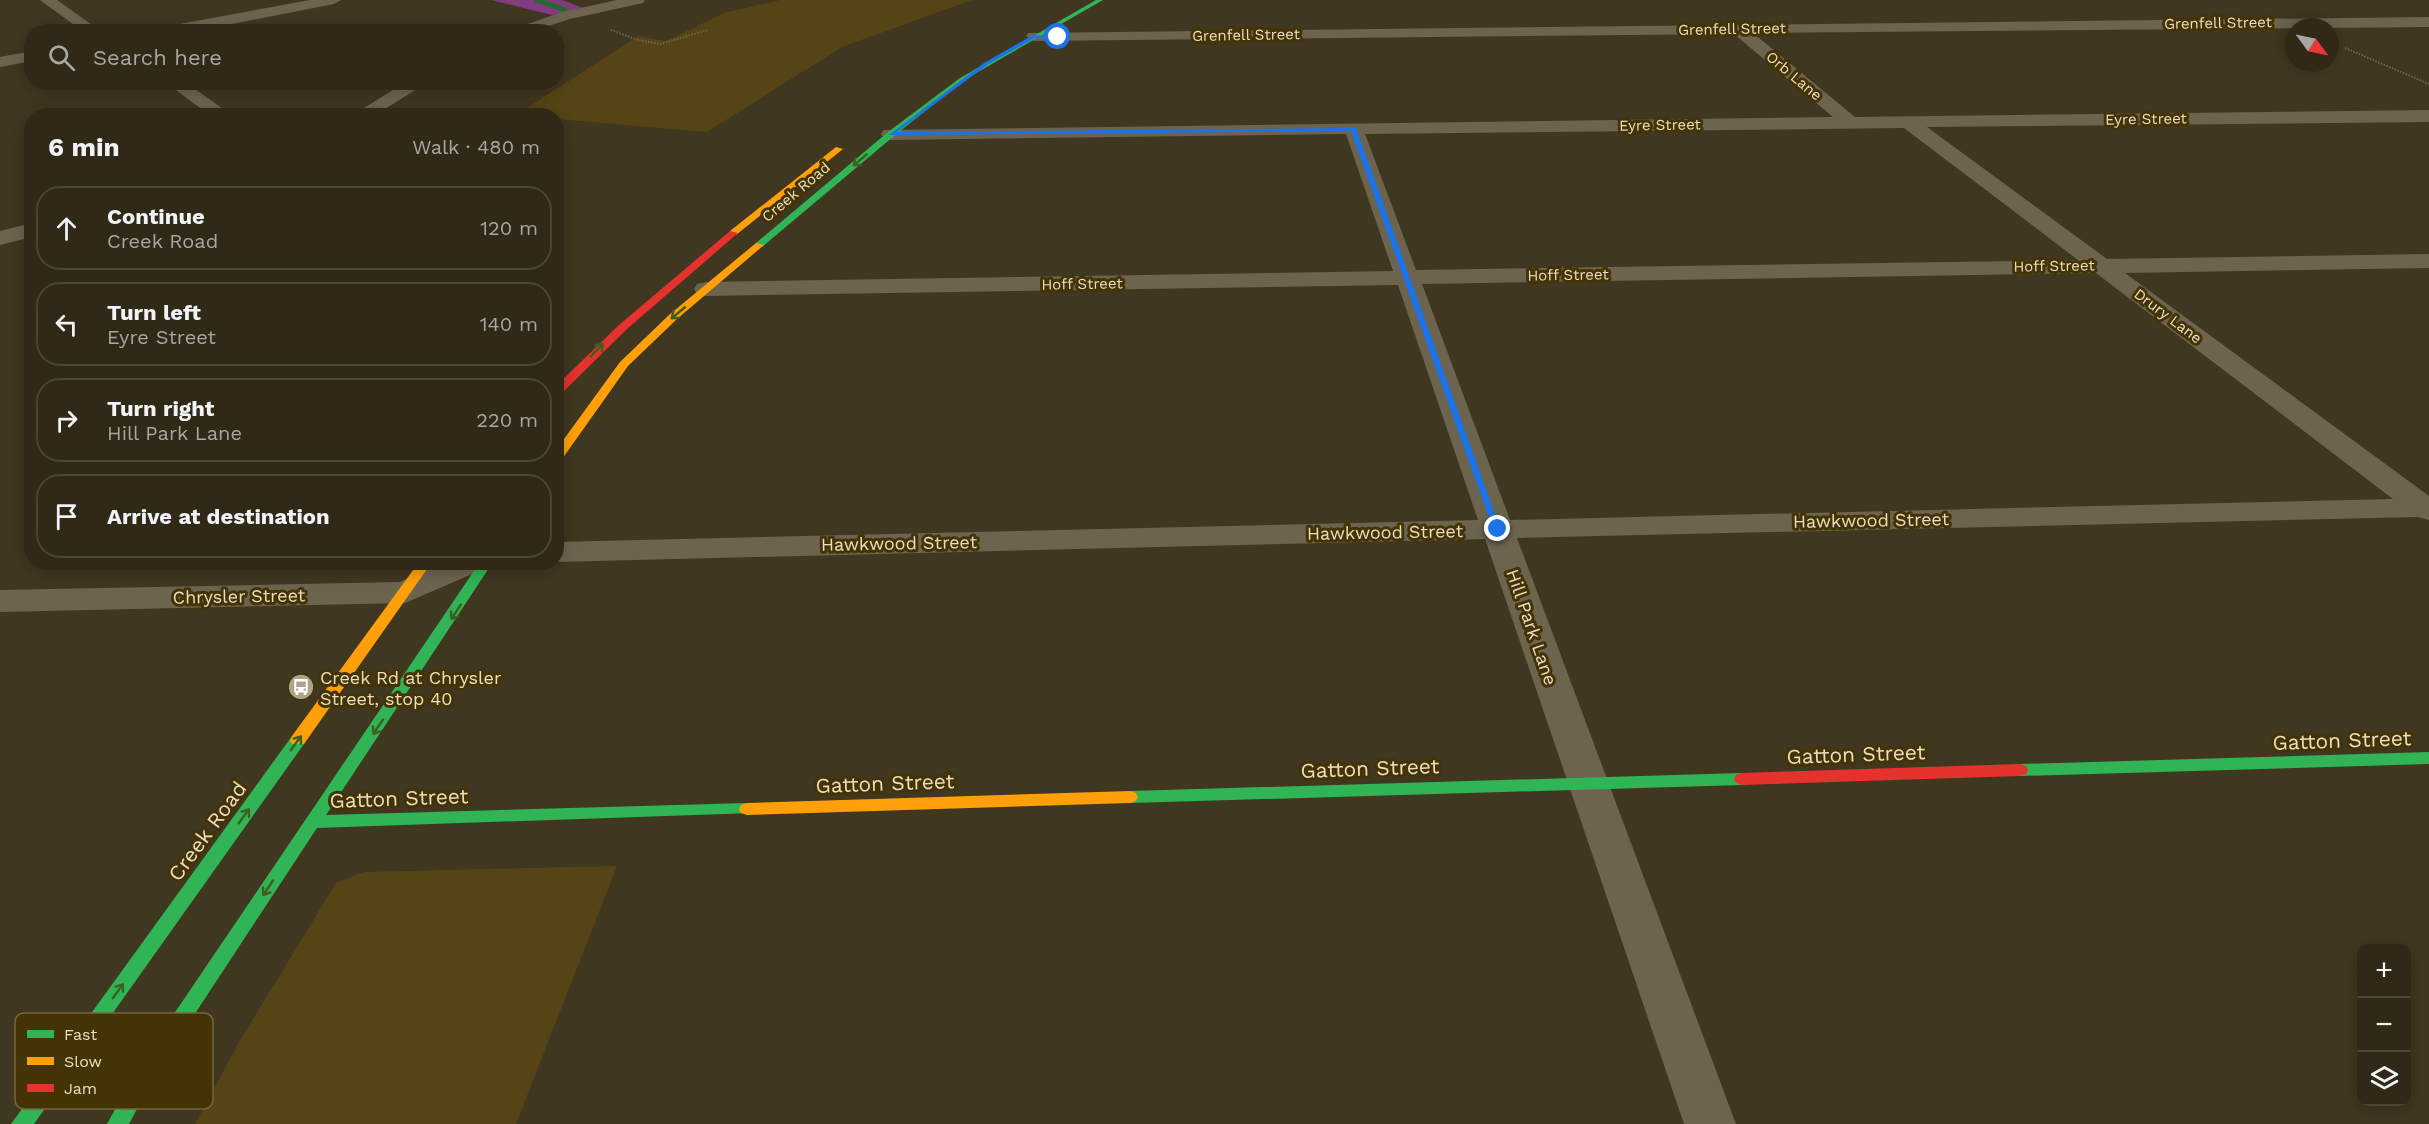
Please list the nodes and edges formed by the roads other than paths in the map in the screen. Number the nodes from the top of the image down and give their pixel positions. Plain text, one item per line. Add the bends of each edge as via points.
1 (47, 0) edge
2 (334, 0) edge
3 (638, 0) edge
4 (1076, 0) edge
5 (1100, 0) edge
6 (2356, 7) dead end
7 (2124, 9) dead end
8 (2395, 22) junction
9 (2429, 22) edge
10 (83, 24) edge
11 (206, 24) edge
12 (537, 24) edge
13 (2154, 24) junction
14 (1738, 29) junction
15 (1008, 36) dead end
16 (1034, 36) junction
17 (24, 58) edge
18 (0, 62) edge
19 (185, 90) edge
20 (406, 90) edge
21 (212, 108) edge
22 (374, 108) edge
23 (2429, 116) edge
24 (1850, 122) junction
25 (1908, 122) junction
26 (1354, 129) junction
27 (891, 134) junction
28 (855, 136) dead end
29 (24, 232) edge
30 (0, 238) edge
31 (2429, 261) edge
32 (2100, 265) junction
33 (1407, 278) junction
34 (706, 289) junction
35 (564, 385) edge
36 (564, 448) edge
37 (2427, 509) edge
38 (1498, 529) junction
39 (564, 552) edge
40 (420, 570) edge
41 (454, 570) edge
42 (482, 570) edge
43 (405, 592) junction
44 (0, 601) edge
45 (2429, 758) edge
46 (1586, 782) junction
47 (313, 822) junction
48 (102, 1013) edge
49 (185, 1013) edge
50 (33, 1109) edge
51 (126, 1109) edge
52 (22, 1124) edge
53 (118, 1124) edge
54 (1710, 1124) edge

1 - 10 street
2 - 11 street
3 - 12 street
4 - 15 main road
5 - 16 main road, Creek Road
6 - 8 street
7 - 13 street
8 - 9 street, Grenfell Street
8 - 13 street, Grenfell Street
13 - 14 street, Grenfell Street
14 - 16 street, Grenfell Street
14 - 24 street, Orb Lane
16 - 27 main road, Creek Road via 962,80
17 - 18 street
19 - 21 street
20 - 22 street
23 - 25 street, Eyre Street
24 - 25 street, Eyre Street
24 - 26 street, Eyre Street
25 - 32 street, Drury Lane
26 - 27 street, Eyre Street
26 - 33 street, Hill Park Lane
27 -> 34 main road, Creek Road
35 -> 28 main road, Creek Road via 664,288
29 - 30 street
31 - 32 street, Hoff Street
32 - 33 street, Hoff Street
32 - 37 street, Drury Lane
33 - 34 street, Hoff Street
33 - 38 street, Hill Park Lane
34 -> 36 main road, Creek Road via 624,364
37 - 38 street, Hawkwood Street
38 - 39 street, Hawkwood Street
38 - 46 street, Hill Park Lane
40 - 43 main road, Creek Road
41 - 43 street, Chrysler Street
42 -> 47 main road
43 - 44 street, Chrysler Street
48 -> 43 main road, Creek Road
45 - 46 main road, Gatton Street
46 - 47 main road, Gatton Street
46 - 54 street, Hill Park Lane
47 -> 49 main road
52 -> 50 main road, Creek Road
51 -> 53 main road

